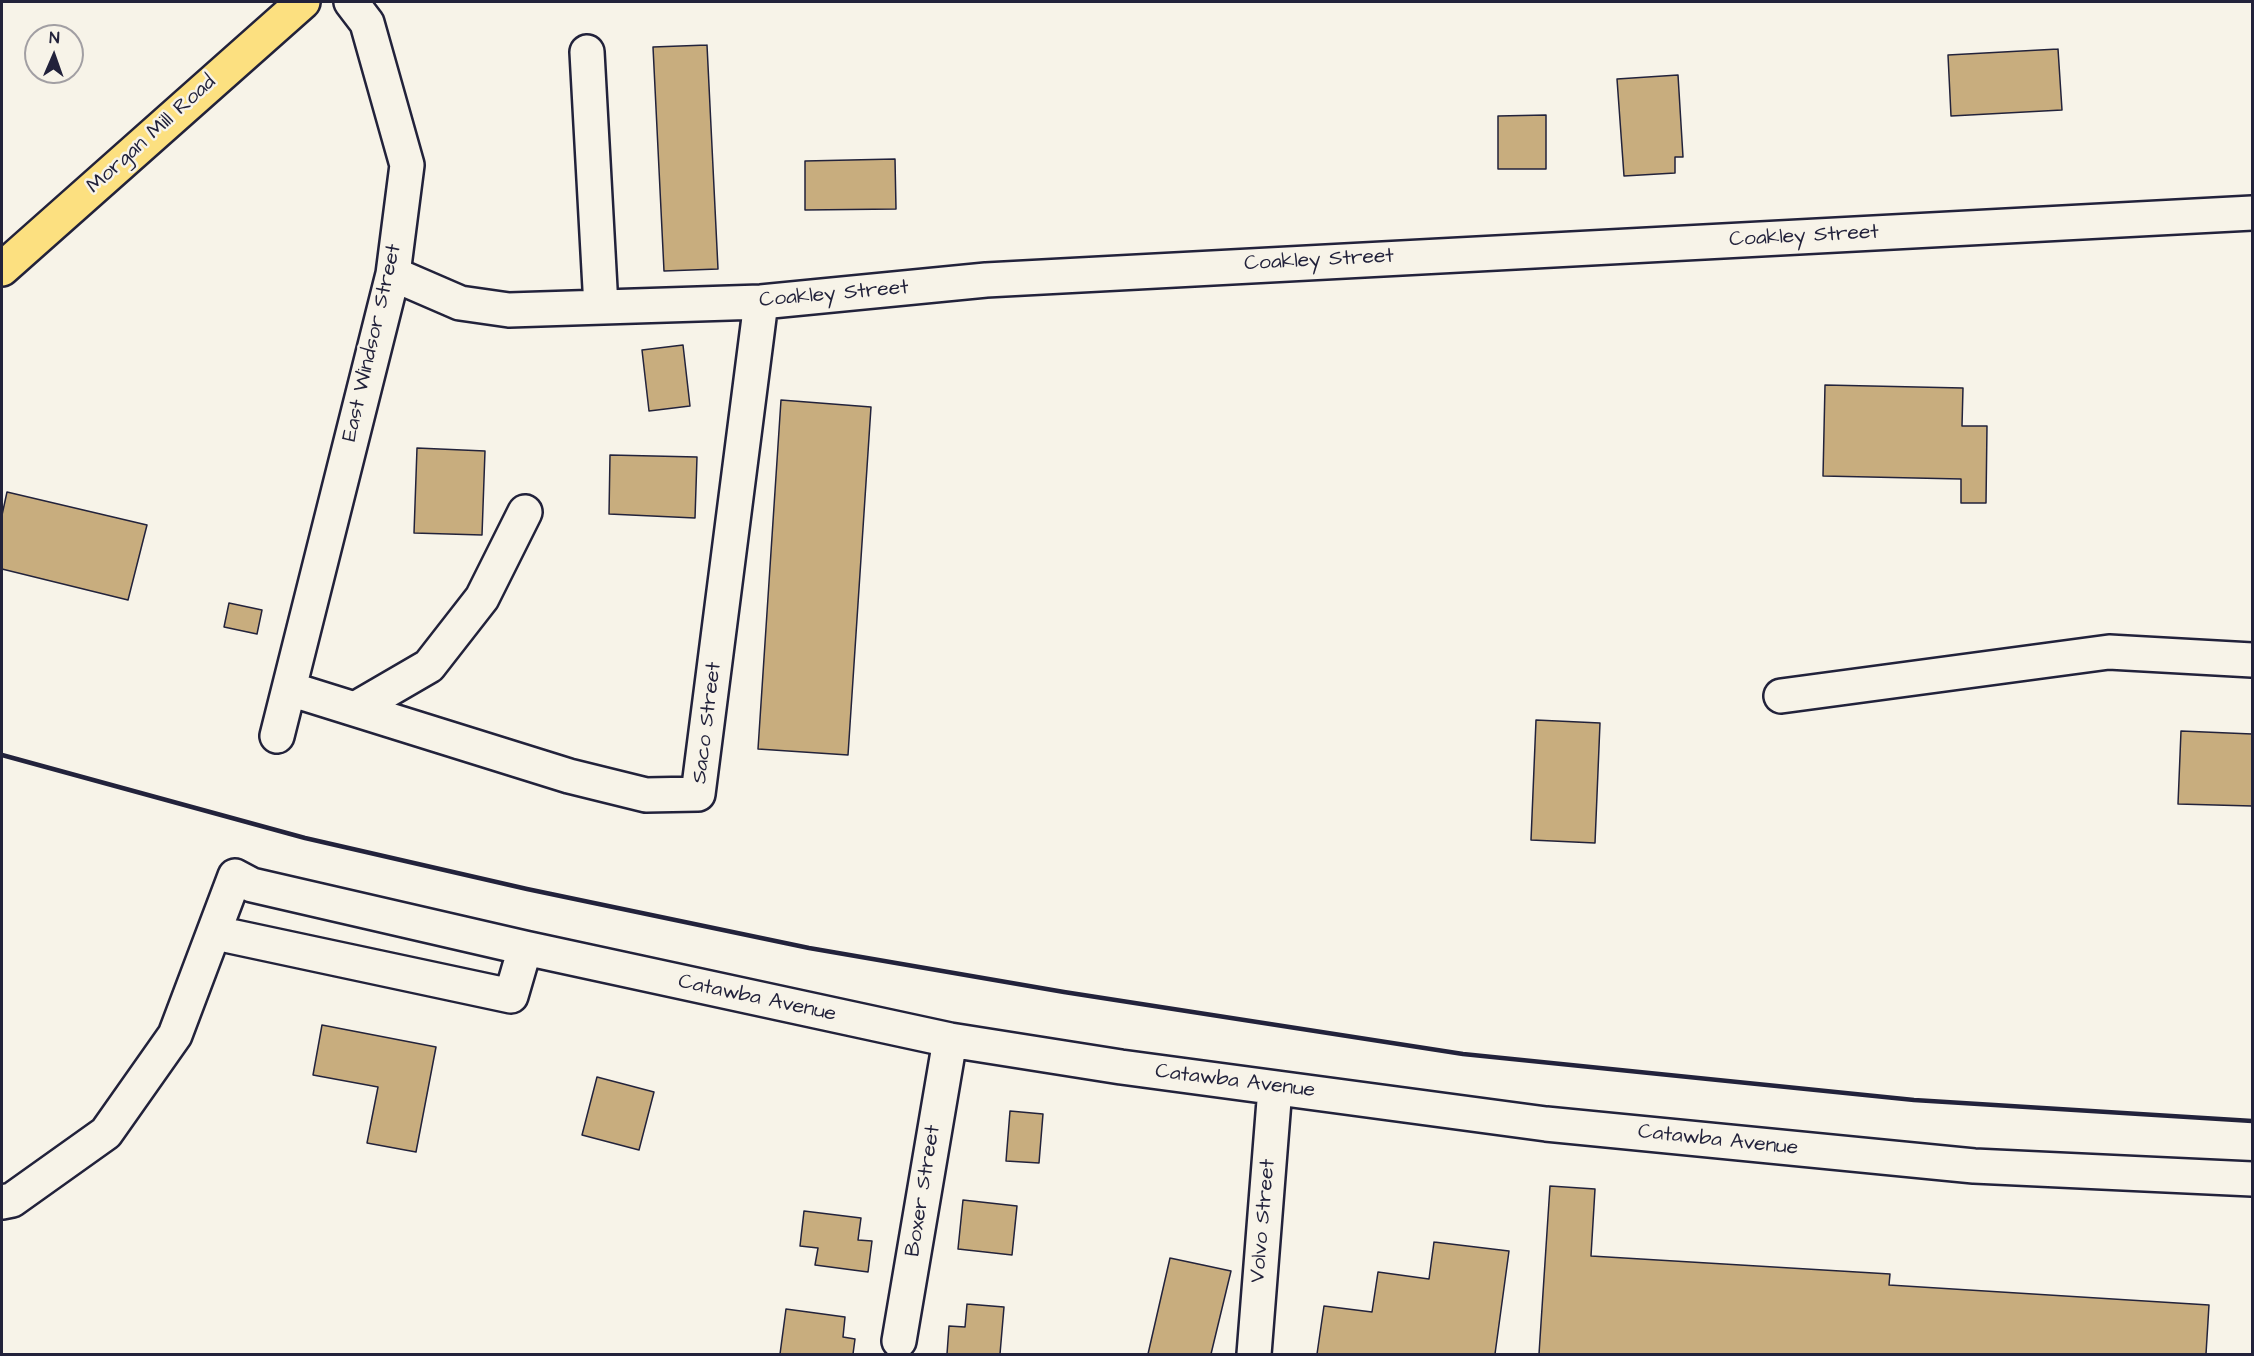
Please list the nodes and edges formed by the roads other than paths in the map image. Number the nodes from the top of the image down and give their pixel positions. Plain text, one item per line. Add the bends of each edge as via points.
1 (303, 2) edge
2 (351, 2) edge
3 (587, 52) dead end
4 (2253, 213) edge
5 (2, 269) edge
6 (393, 274) junction
7 (761, 302) junction
8 (601, 307) junction
9 (525, 512) dead end
10 (2253, 660) edge
11 (290, 688) junction
12 (1781, 696) dead end
13 (355, 709) junction
14 (277, 736) dead end
15 (216, 933) junction
16 (525, 948) junction
17 (950, 1040) junction
18 (1275, 1088) junction
19 (2253, 1179) edge
20 (2, 1202) edge
21 (899, 1341) dead end
22 (1254, 1354) edge

1 - 5 main road, Morgan Mill Road
2 - 6 street, East Windsor Street via 367,23 406,165
3 - 8 street
4 - 7 street, Coakley Street via 986,280
6 - 8 street, Coakley Street via 460,303 509,310
6 - 11 street, East Windsor Street
7 - 8 street, Coakley Street
7 - 13 street, Saco Street via 699,794 646,795 569,776
9 - 13 street via 482,598 429,666
10 - 12 street via 2109,652
11 - 13 street, Saco Street
11 - 14 street, East Windsor Street
15 - 16 street via 511,996
15 - 16 street, Catawba Avenue via 235,876 252,885
15 - 20 street via 175,1035 106,1133 12,1200
16 - 17 street, Catawba Avenue
17 - 18 street, Catawba Avenue
17 - 21 street, Boxer Street
18 - 19 street, Catawba Avenue via 1546,1124 1974,1166
18 - 22 street, Volvo Street

